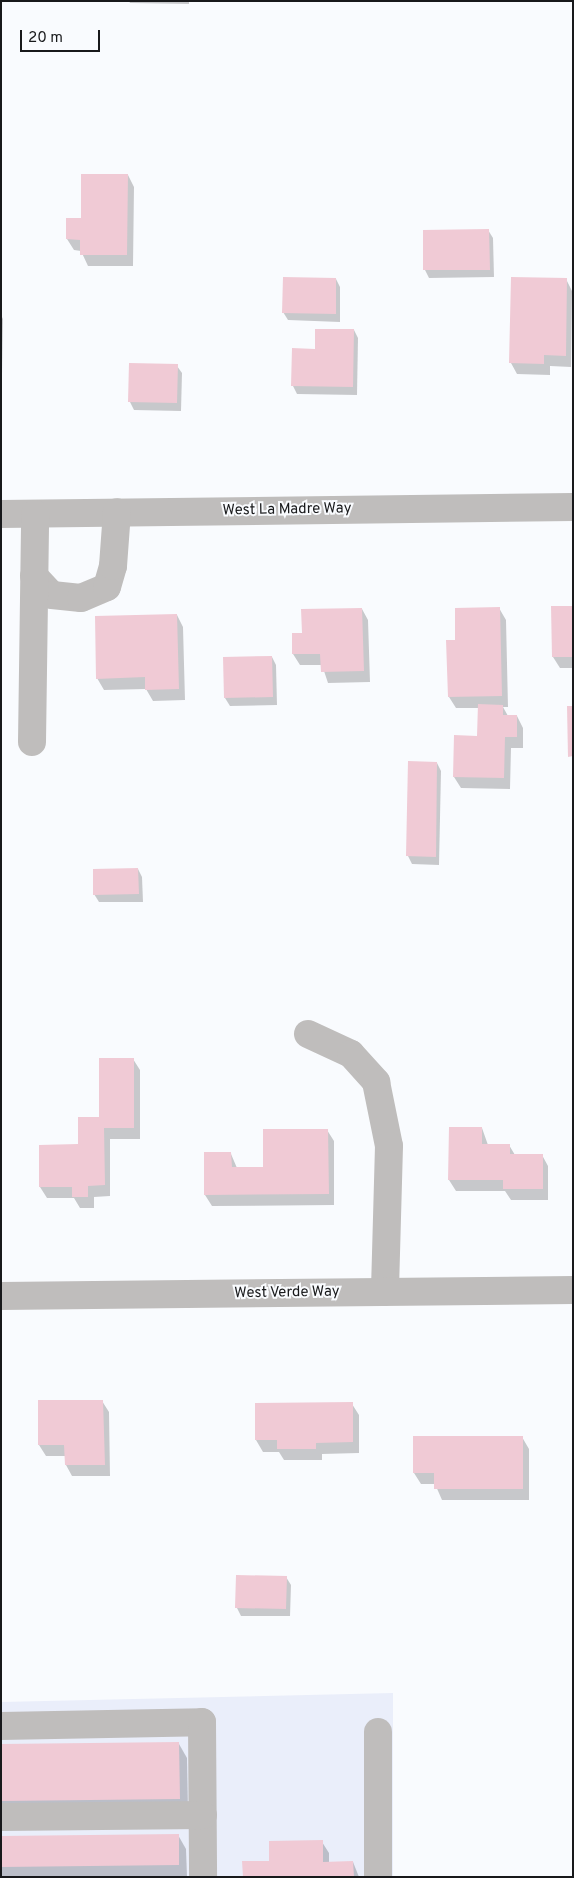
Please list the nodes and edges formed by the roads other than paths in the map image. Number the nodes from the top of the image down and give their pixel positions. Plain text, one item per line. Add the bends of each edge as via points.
1 (573, 507) edge
2 (117, 512) junction
3 (1, 514) edge
4 (35, 514) junction
5 (34, 576) junction
6 (32, 742) dead end
7 (308, 1034) dead end
8 (573, 1290) edge
9 (386, 1292) junction
10 (1, 1296) edge
11 (1, 1726) edge
12 (378, 1732) dead end
13 (203, 1815) junction
14 (1, 1817) edge
15 (203, 1877) edge
16 (378, 1877) edge

1 - 2 street, West La Madre Way
2 - 4 street, West La Madre Way
2 - 5 street via 113,566 107,587 82,598 52,595
3 - 4 street, West La Madre Way
4 - 5 street
5 - 6 street
7 - 9 street via 350,1054 376,1082 389,1146
8 - 9 street, West Verde Way
9 - 10 street, West Verde Way
11 - 13 street via 202,1722
12 - 16 street
13 - 14 street
13 - 15 street

